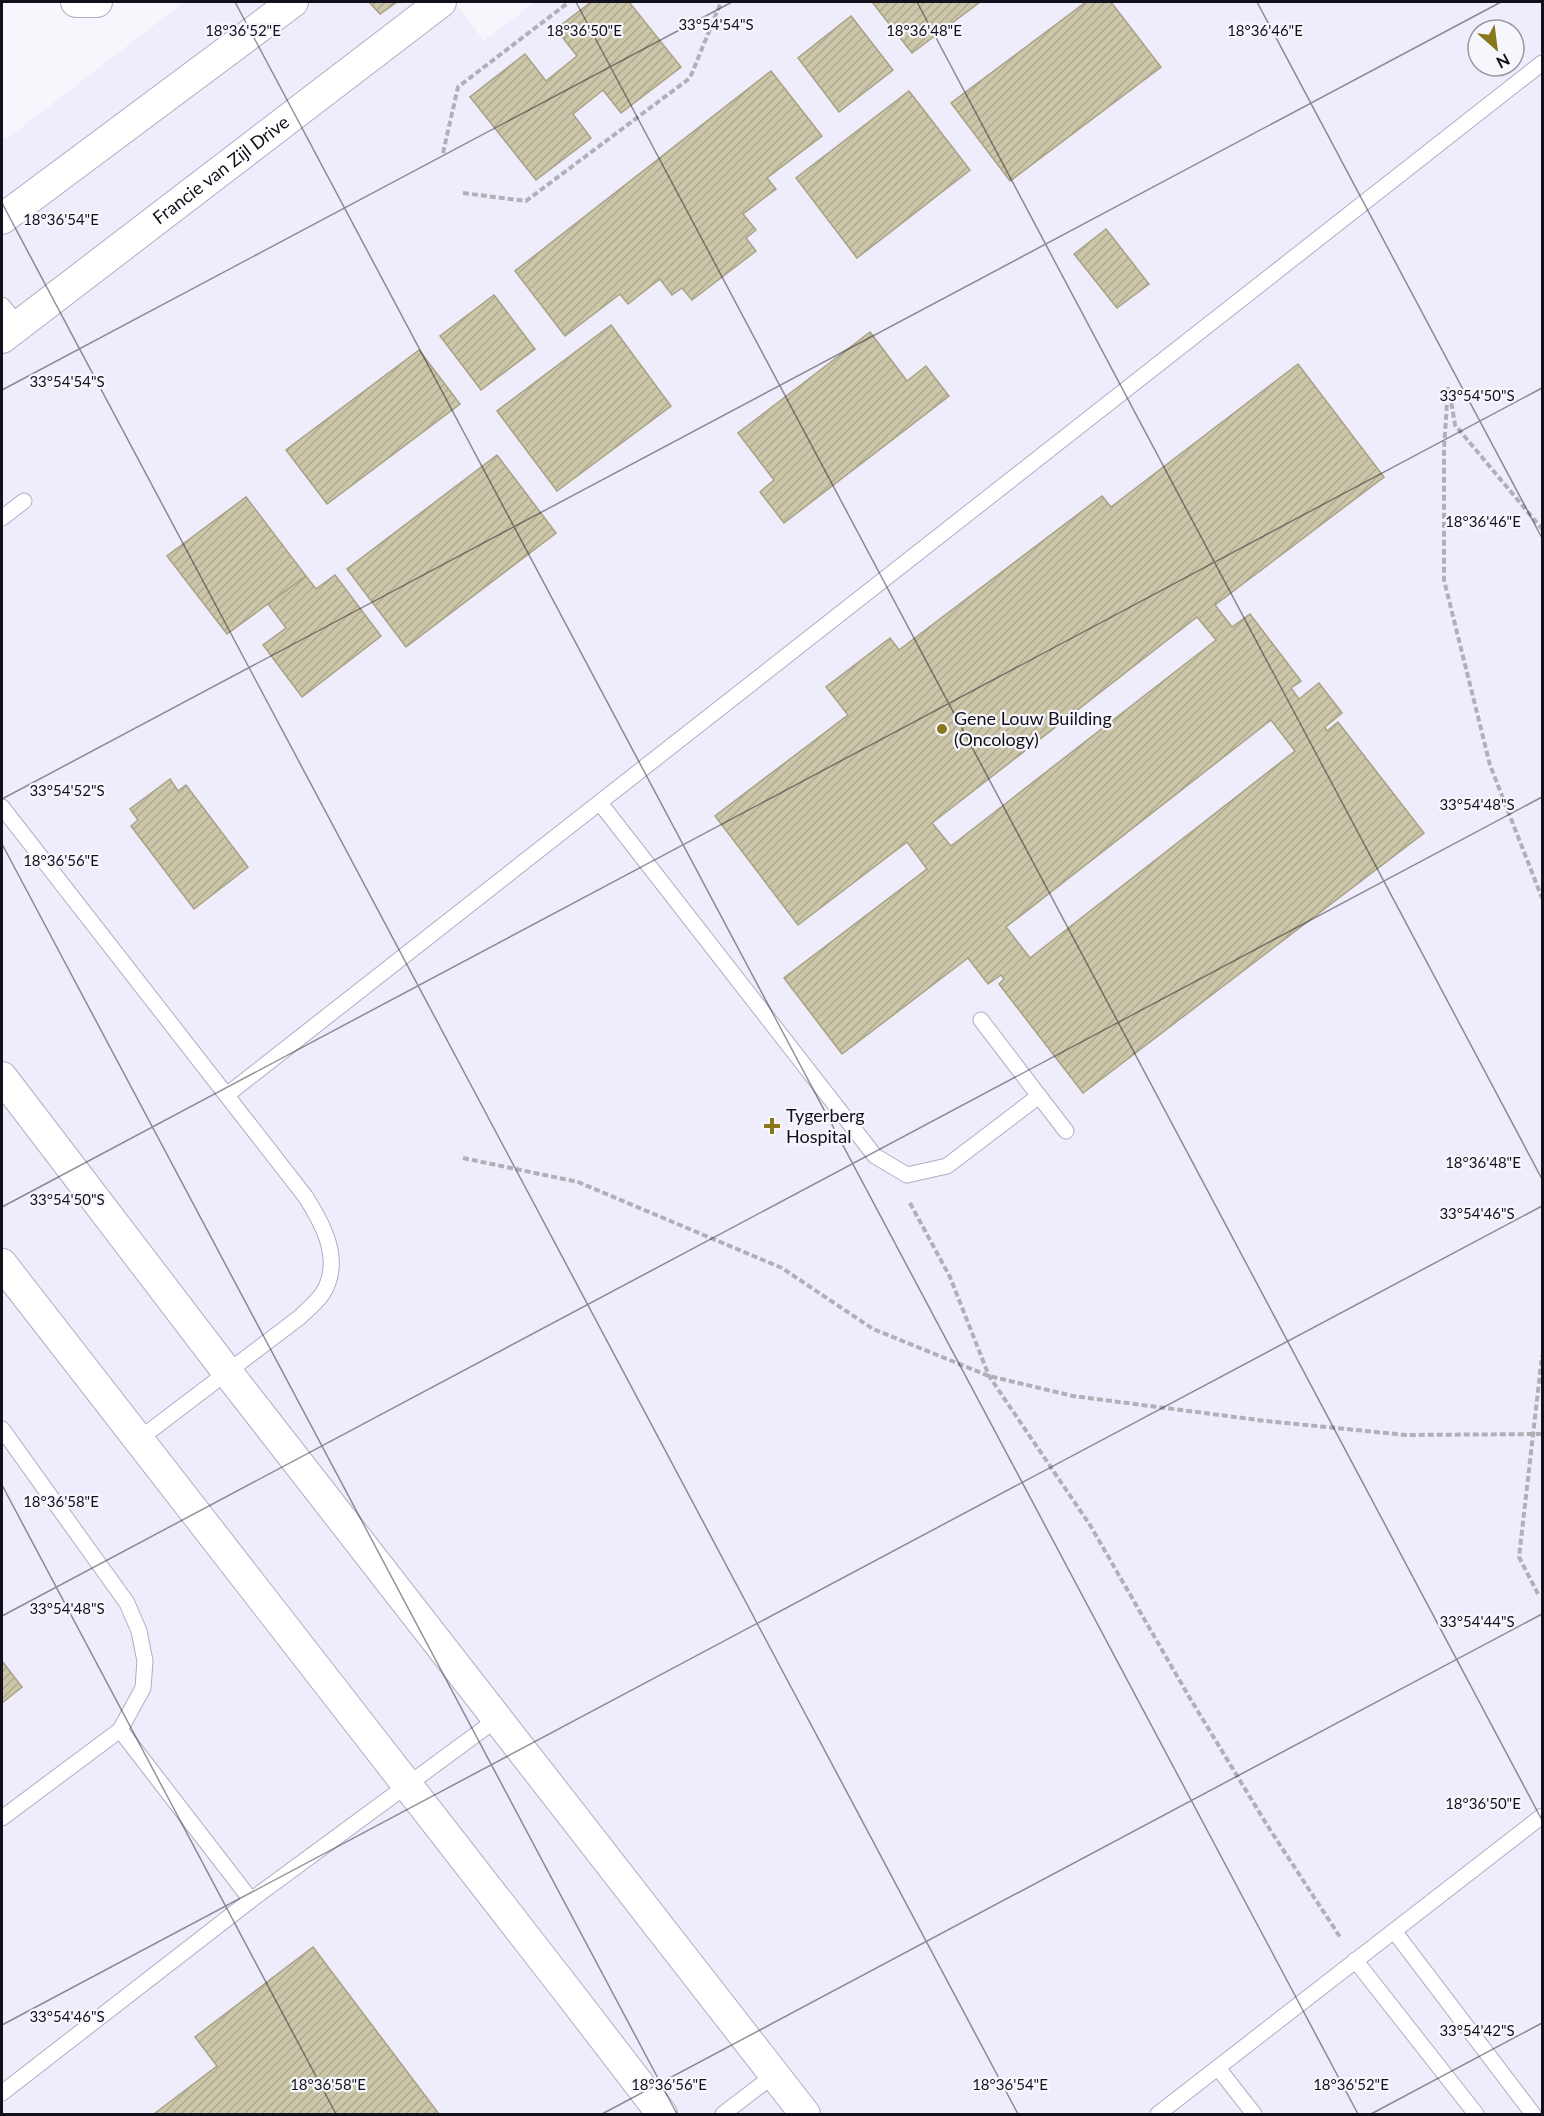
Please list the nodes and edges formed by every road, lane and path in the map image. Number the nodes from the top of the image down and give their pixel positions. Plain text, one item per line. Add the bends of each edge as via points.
1 (76, 2) edge
2 (96, 2) edge
3 (293, 2) edge
4 (441, 2) edge
5 (569, 2) edge
6 (722, 2) edge
7 (1542, 63) edge
8 (443, 153) dead end
9 (463, 193) dead end
10 (2, 219) edge
11 (7, 323) edge
12 (24, 501) dead end
13 (2, 518) edge
14 (1542, 529) edge
15 (600, 803) junction
16 (2, 807) edge
17 (1542, 898) edge
18 (981, 1020) dead end
19 (2, 1077) edge
20 (228, 1094) junction
21 (1039, 1096) junction
22 (1066, 1131) dead end
23 (463, 1158) dead end
24 (907, 1175) junction
25 (2, 1264) edge
26 (1542, 1356) edge
27 (228, 1373) junction
28 (989, 1376) junction
29 (2, 1429) edge
30 (1542, 1434) edge
31 (1532, 1436) junction
32 (138, 1440) junction
33 (1538, 1594) dead end
34 (497, 1719) junction
35 (120, 1730) junction
36 (407, 1783) junction
37 (1542, 1816) edge
38 (2, 1818) edge
39 (251, 1900) junction
40 (1394, 1931) junction
41 (1355, 1960) junction
42 (1218, 2068) junction
43 (774, 2075) junction
44 (2, 2092) edge
45 (662, 2115) edge
46 (723, 2115) edge
47 (805, 2115) edge
48 (1158, 2115) edge
49 (1254, 2115) edge
50 (1476, 2115) edge
51 (1533, 2115) edge

1 - 2 street
3 - 10 street
4 - 11 street, Francie van Zijl Drive
5 - 8 path via 458,87
6 - 9 path via 690,78 526,201
7 - 15 lane
12 - 13 lane
14 - 17 path via 1455,425 1448,387 1443,449 1444,580 1490,765
15 - 20 lane
15 - 24 lane via 875,1156
16 - 20 lane
18 - 21 lane
19 - 27 street
20 - 27 lane via 305,1196 322,1224 331,1251 330,1272 323,1292 300,1317
21 - 22 lane
21 - 24 lane via 947,1166
23 - 28 path via 578,1182 782,1268 873,1329
24 - 28 path via 910,1207 951,1277
25 - 32 street
26 - 31 path
27 - 32 lane
27 - 34 street
28 - 31 path via 1073,1396 1266,1421 1406,1434
28 - 41 path via 1090,1524 1230,1765
29 - 35 lane via 127,1603 139,1631 146,1661 143,1688
30 - 31 path
31 - 33 path via 1519,1557
32 - 36 street
34 - 36 lane
34 - 43 street
35 - 38 lane
35 - 39 lane
36 - 39 lane
36 - 45 street
37 - 40 lane
39 - 44 lane
40 - 41 lane
40 - 51 lane
41 - 42 lane
41 - 50 lane
42 - 48 lane
42 - 49 lane
43 - 46 lane
43 - 47 street

